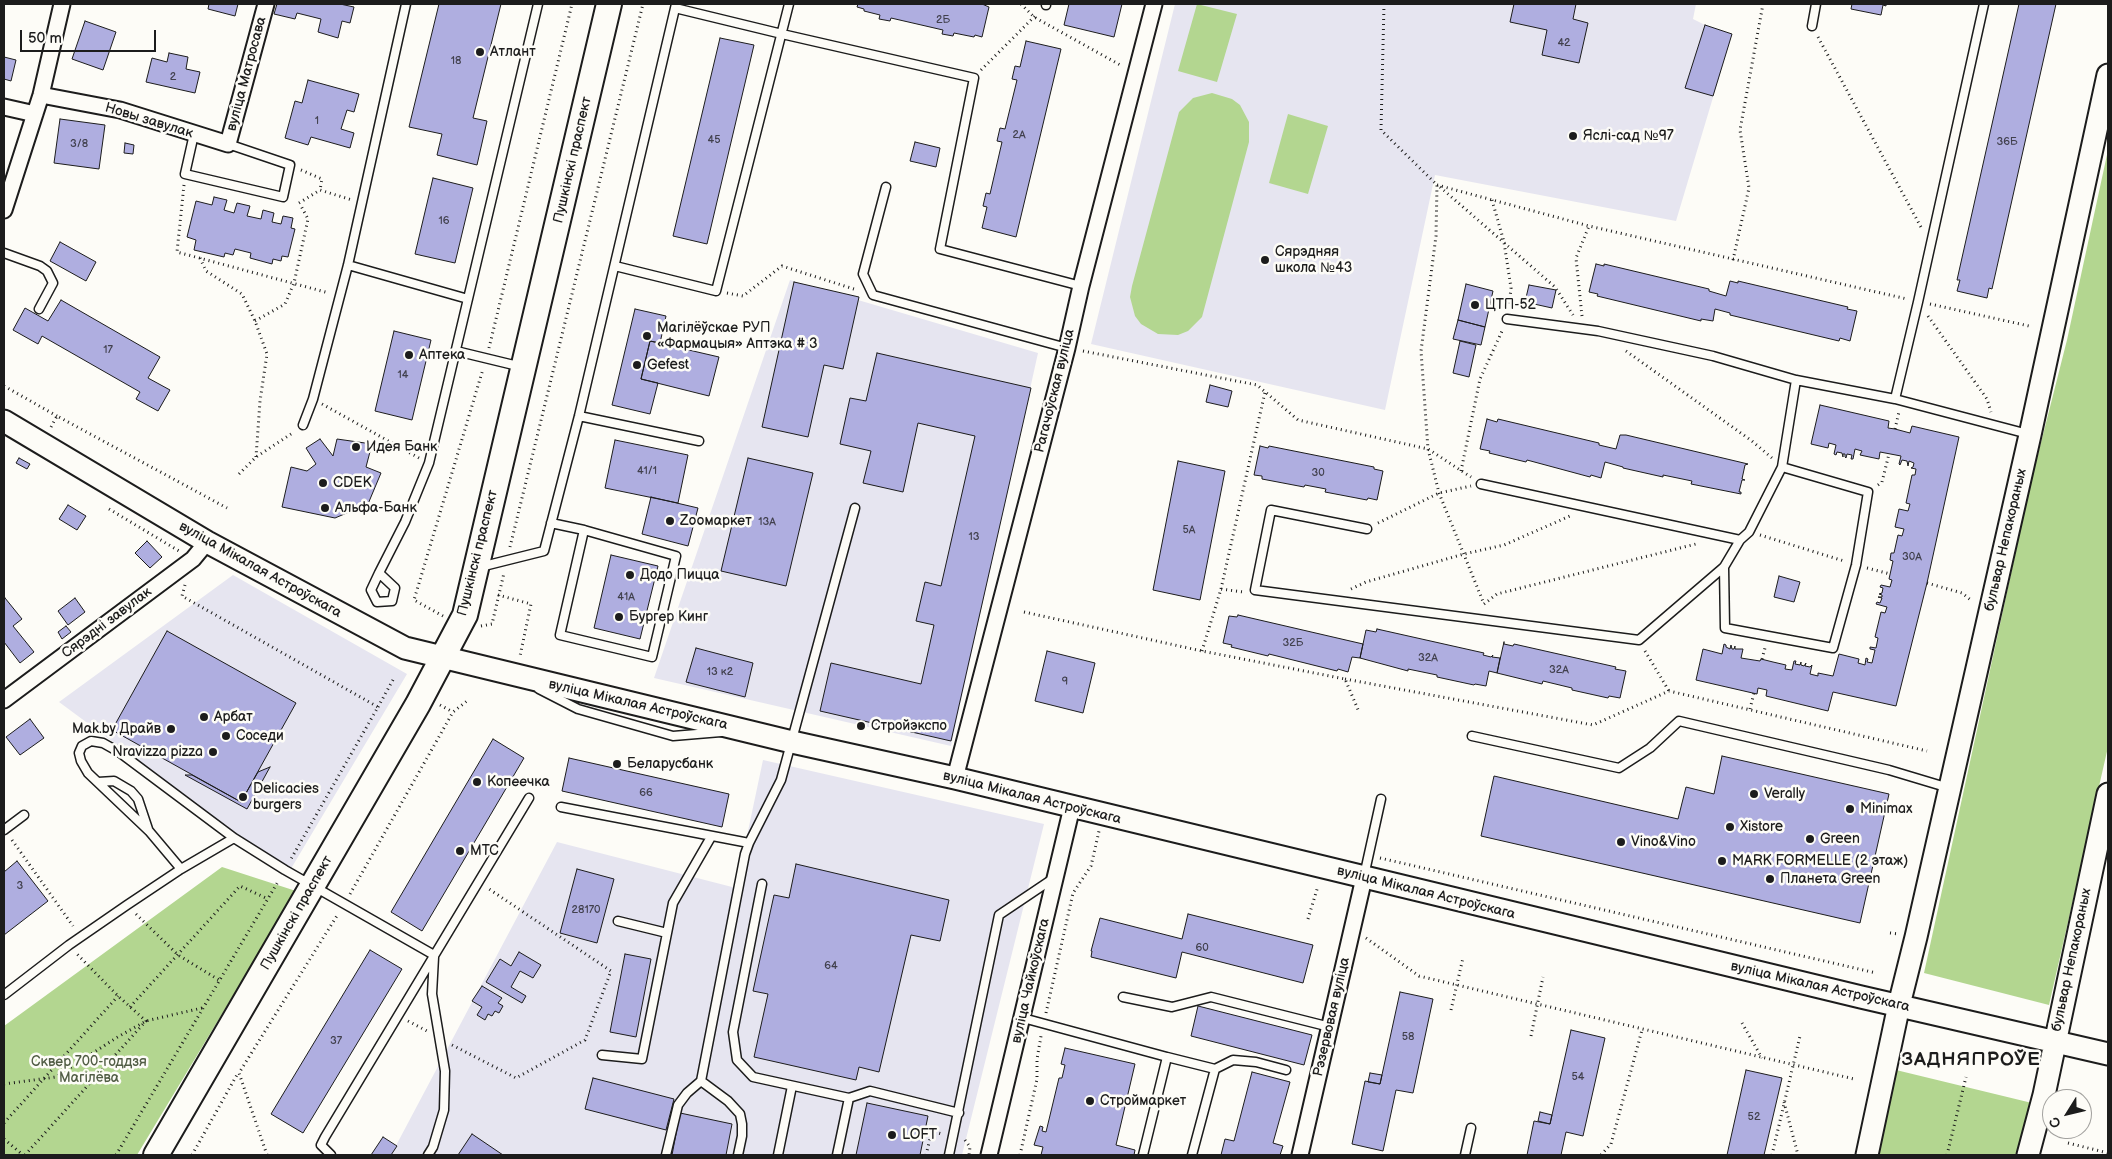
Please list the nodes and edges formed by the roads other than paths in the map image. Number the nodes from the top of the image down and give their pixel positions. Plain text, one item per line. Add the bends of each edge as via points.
1 (62, 4) edge
2 (266, 4) edge
3 (406, 4) edge
4 (538, 4) edge
5 (609, 4) edge
6 (789, 4) edge
7 (1154, 4) edge
8 (1816, 4) edge
9 (1984, 4) edge
10 (675, 6) edge
11 (1812, 26) road end
12 (782, 34) junction
13 (2108, 74) edge
14 (41, 94) junction
15 (4, 106) edge
16 (35, 114) junction
17 (194, 134) junction
18 (228, 144) junction
19 (886, 187) dead end
20 (7, 191) edge
21 (4, 210) edge
22 (4, 253) edge
23 (348, 265) junction
24 (615, 266) junction
25 (1081, 286) junction
26 (468, 299) junction
27 (38, 310) dead end
28 (1507, 319) road end
29 (1067, 348) junction
30 (456, 351) junction
31 (524, 367) junction
32 (1796, 380) junction
33 (1898, 400) junction
34 (579, 416) junction
35 (4, 421) edge
36 (304, 425) road end
37 (2030, 435) junction
38 (699, 441) dead end
39 (1782, 467) junction
40 (1481, 484) road end
41 (855, 508) dead end
42 (551, 523) junction
43 (1366, 529) road end
44 (584, 530) junction
45 (1740, 540) junction
46 (207, 542) junction
47 (476, 568) junction
48 (1724, 568) junction
49 (379, 573) dead end
50 (443, 658) junction
51 (4, 700) edge
52 (1472, 736) dead end
53 (792, 742) junction
54 (955, 778) junction
55 (98, 782) junction
56 (1949, 788) junction
57 (2108, 794) edge
58 (529, 798) dead end
59 (1381, 799) dead end
60 (561, 807) dead end
61 (1072, 807) junction
62 (24, 815) dead end
63 (4, 830) edge
64 (149, 831) junction
65 (711, 837) junction
66 (234, 838) junction
67 (749, 843) junction
68 (181, 869) junction
69 (1055, 877) junction
70 (1364, 878) junction
71 (762, 884) dead end
72 (314, 886) junction
73 (618, 921) dead end
74 (668, 932) junction
75 (434, 955) junction
76 (4, 995) edge
77 (1123, 998) dead end
78 (1899, 1005) junction
79 (1023, 1018) junction
80 (1330, 1027) junction
81 (2055, 1042) junction
82 (2108, 1054) edge
83 (602, 1055) dead end
84 (1166, 1057) junction
85 (1214, 1069) junction
86 (1286, 1070) dead end
87 (701, 1081) junction
88 (792, 1086) junction
89 (849, 1098) junction
90 (958, 1113) junction
91 (1471, 1128) dead end
92 (156, 1155) edge
93 (331, 1155) edge
94 (428, 1155) edge
95 (666, 1155) edge
96 (738, 1155) edge
97 (778, 1155) edge
98 (837, 1155) edge
99 (949, 1155) edge
100 (989, 1155) edge
101 (1143, 1155) edge
102 (1192, 1155) edge
103 (1300, 1155) edge
104 (1465, 1155) edge
105 (1867, 1155) edge
106 (2028, 1155) edge

1 - 14 street
2 - 18 street, вуліца Матросава
3 - 23 lane
4 - 26 lane
5 - 31 main road, Пушкінскі праспект
6 - 12 lane
7 - 25 street, Рагачоўская вуліца
8 - 11 lane
9 - 33 lane
10 - 12 lane
10 - 24 lane
12 - 24 lane via 716,291
12 - 25 lane via 974,78 940,249
13 - 37 main road, бульвар Непакораных
14 - 16 street
14 - 17 street, Новы завулак via 120,110
15 - 16 street
16 - 20 street
17 - 18 street, Новы завулак
17 - 18 lane via 185,174 283,197 290,165
19 - 29 lane via 863,274 873,295
20 - 21 street
22 - 27 lane via 47,271 53,283
23 - 26 lane
23 - 36 lane
24 - 34 lane
25 - 29 street, Рагачоўская вуліца
26 - 30 lane
28 - 32 lane via 1598,331 1713,356
29 - 54 street, Рагачоўская вуліца
30 - 31 lane
30 - 49 lane via 428,464 405,522
31 - 47 main road, Пушкінскі праспект
32 - 33 lane
32 - 39 lane
33 - 37 lane
34 - 38 lane
34 - 42 lane
35 - 46 main road, вуліца Мікалая Астроўскага
37 - 56 main road, бульвар Непакораных
39 - 45 lane via 1750,532
39 - 48 lane via 1868,492 1856,565 1833,648 1724,628
40 - 45 lane
41 - 53 lane
42 - 44 lane
42 - 47 lane via 544,551
43 - 48 lane via 1271,510 1255,590 1639,640
44 - 44 lane via 676,556 652,657 560,635
45 - 48 lane
46 - 50 main road, вуліца Мікалая Астроўскага via 405,648
46 - 51 street, Сярэдні завулак via 193,559
47 - 50 main road, Пушкінскі праспект via 465,615
50 - 53 main road, вуліца Мікалая Астроўскага
50 - 72 main road, Пушкінскі праспект
52 - 56 lane via 1618,768 1650,748 1679,721 1889,770
53 - 54 main road, вуліца Мікалая Астроўскага
53 - 67 lane via 781,780
54 - 61 main road, вуліца Мікалая Астроўскага
55 - 64 lane
55 - 64 lane via 114,781 131,791 138,799
55 - 66 lane via 88,773 79,753 82,746 91,741 103,742 120,752
56 - 78 main road, бульвар Непакораных
57 - 81 main road, бульвар Непакораных
58 - 75 lane
59 - 70 lane
60 - 65 lane
61 - 69 street, вуліца Чайкоўскага
61 - 70 main road, вуліца Мікалая Астроўскага
62 - 63 lane
64 - 68 lane
65 - 67 lane
65 - 74 lane via 674,903
66 - 68 lane
66 - 72 lane
67 - 87 lane via 744,854
68 - 76 lane via 81,937
69 - 79 street, вуліца Чайкоўскага
69 - 90 lane via 999,915
70 - 78 main road, вуліца Мікалая Астроўскага
70 - 80 street, Рэзервовая вуліца
71 - 88 lane via 733,1032 737,1060 753,1077
72 - 75 lane
72 - 92 main road, Пушкінскі праспект
73 - 74 lane
74 - 83 lane via 642,1059
75 - 93 lane via 321,1145
75 - 94 lane via 432,994 445,1071 444,1110
77 - 80 lane via 1172,1007 1211,997
78 - 81 main road, вуліца Мікалая Астроўскага
78 - 105 main road, бульвар Непакораных
79 - 84 lane
79 - 100 street, вуліца Чайкоўскага
80 - 103 street, Рэзервовая вуліца
81 - 82 main road, вуліца Мікалая Астроўскага
81 - 106 main road, бульвар Непакораных
84 - 85 lane
84 - 101 lane
85 - 86 lane via 1233,1060
85 - 102 lane
87 - 95 lane via 678,1105
87 - 96 lane via 728,1100 740,1114 742,1136
88 - 89 lane
88 - 97 lane
89 - 90 lane via 870,1091
89 - 98 lane
90 - 99 lane
91 - 104 lane

